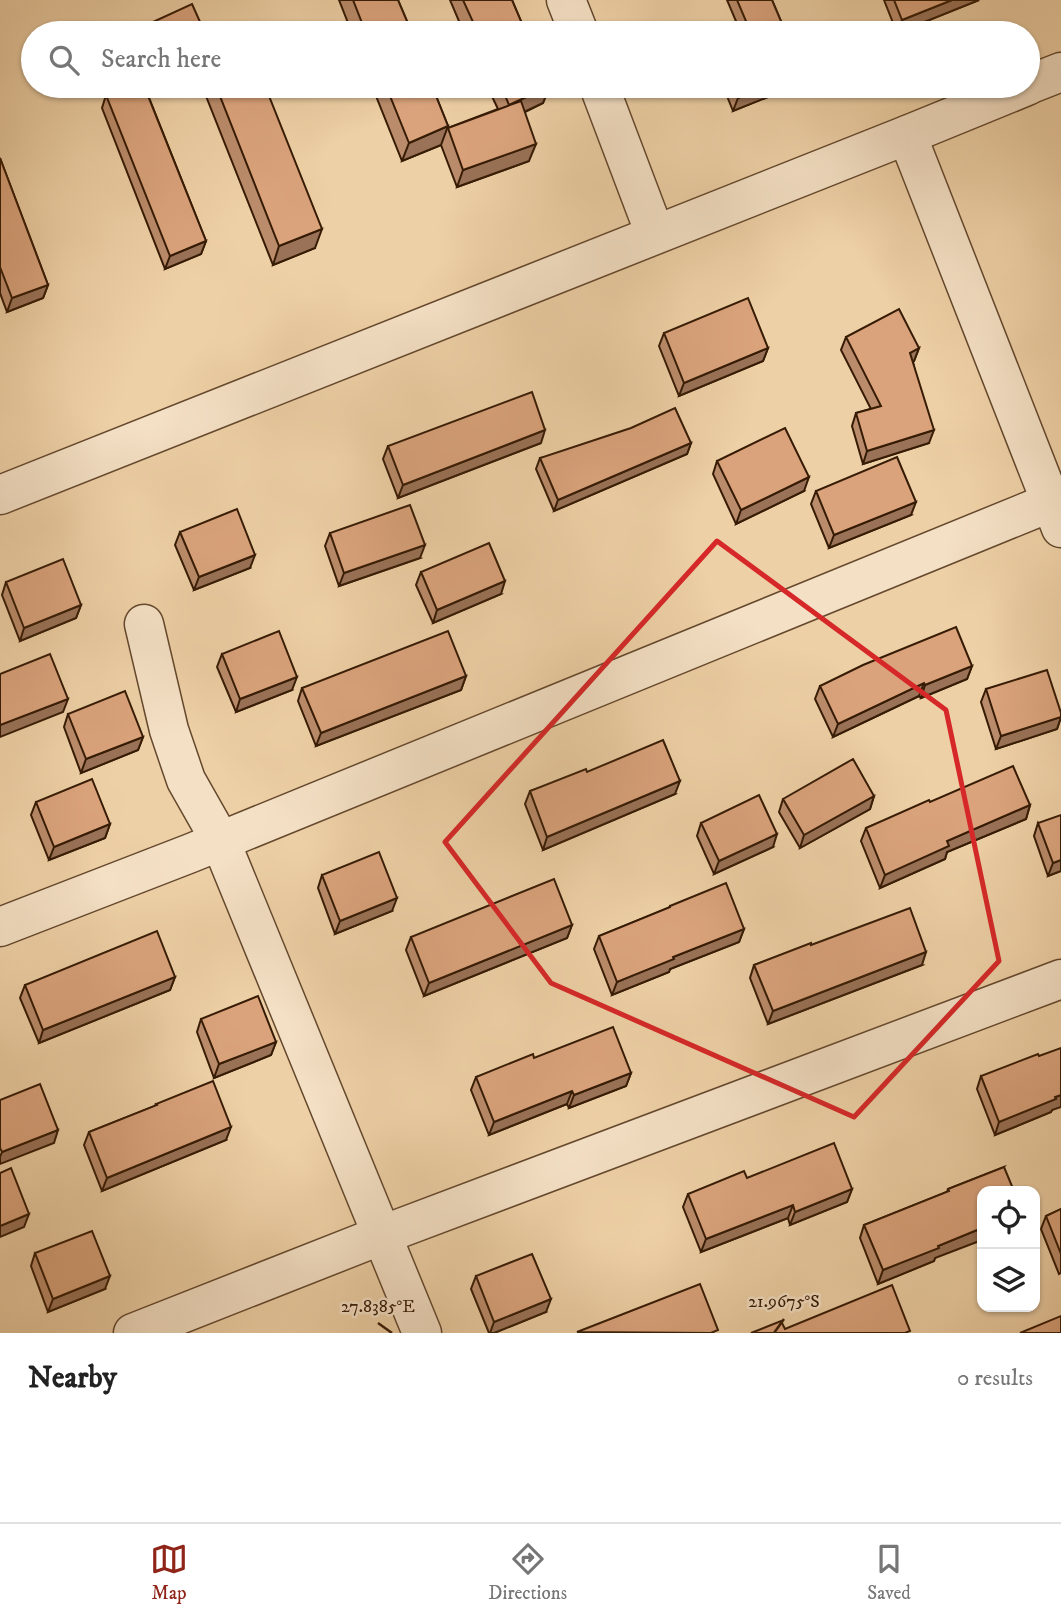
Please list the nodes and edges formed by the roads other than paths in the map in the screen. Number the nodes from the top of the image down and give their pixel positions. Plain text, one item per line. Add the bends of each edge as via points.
1 (566, 0) edge
2 (574, 21) edge
3 (1061, 72) edge
4 (1040, 81) edge
5 (603, 98) edge
6 (998, 98) edge
7 (908, 135) junction
8 (655, 234) junction
9 (0, 495) edge
10 (1058, 509) edge
11 (144, 624) dead end
12 (220, 841) junction
13 (0, 927) edge
14 (1061, 979) edge
15 (382, 1235) junction
16 (133, 1333) edge
17 (422, 1333) edge

1 - 2 street
3 - 4 street
5 - 8 street
6 - 7 street
7 - 8 street
7 - 10 street
8 - 9 street
10 - 12 street
11 - 12 street via 186,780
12 - 13 street
12 - 15 street
14 - 15 street
15 - 16 street
15 - 17 street

